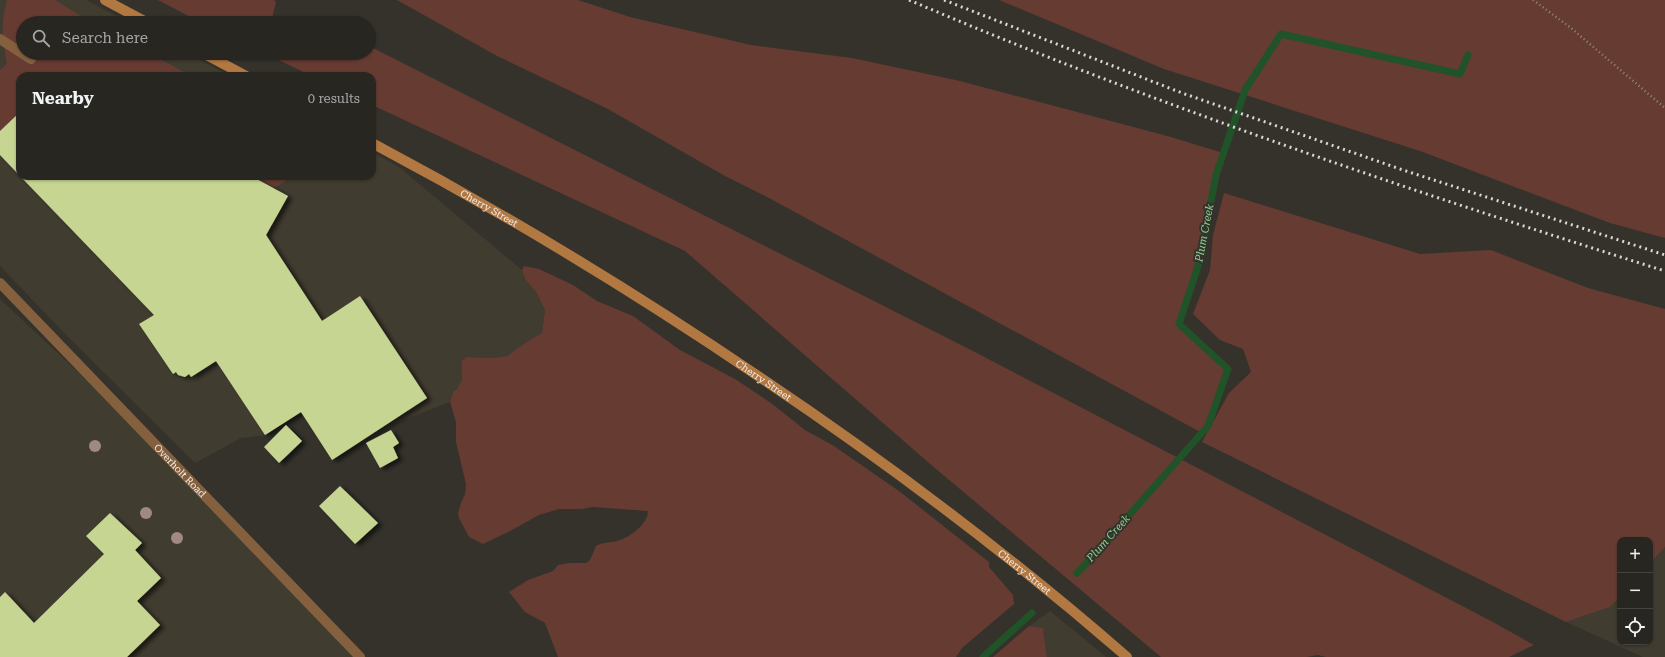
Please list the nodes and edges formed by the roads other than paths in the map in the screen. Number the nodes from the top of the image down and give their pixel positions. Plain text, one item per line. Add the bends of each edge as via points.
1 (105, 0) edge
2 (135, 16) edge
3 (0, 40) edge
4 (16, 50) edge
5 (217, 60) edge
6 (239, 72) edge
7 (376, 145) edge
8 (0, 283) edge
9 (360, 657) edge
10 (1127, 657) edge

1 - 2 street
3 - 4 street
5 - 6 street
7 - 10 street, Cherry Street via 590,266 785,394 921,490 1026,572
8 - 9 street, Overholt Road

